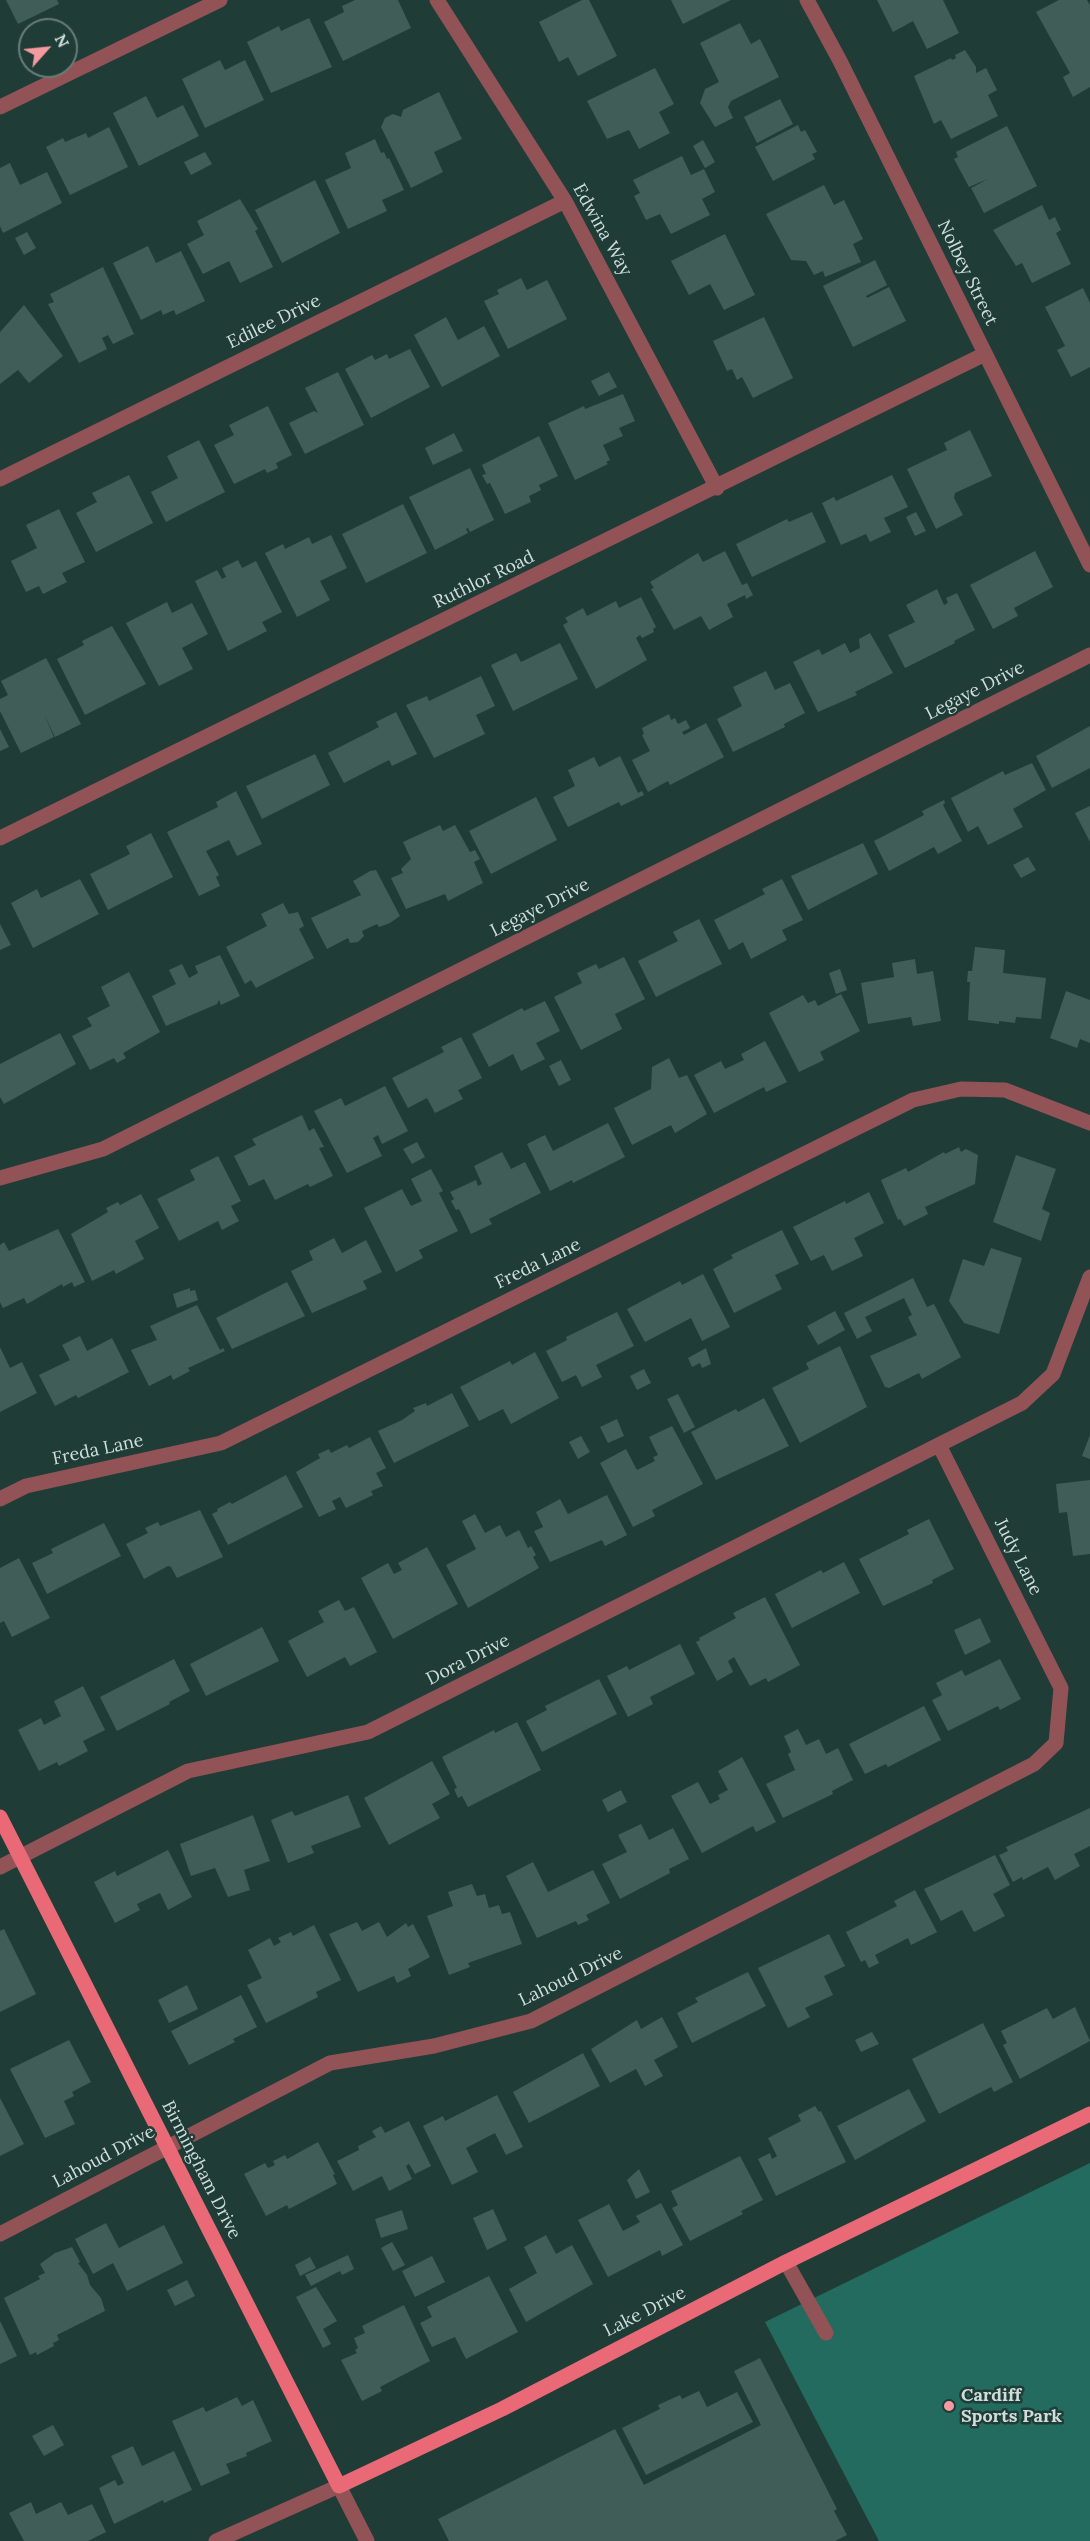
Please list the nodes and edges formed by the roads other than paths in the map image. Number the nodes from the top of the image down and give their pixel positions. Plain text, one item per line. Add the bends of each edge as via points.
1 (220, 0) edge
2 (437, 0) edge
3 (807, 0) edge
4 (0, 107) edge
5 (565, 201) junction
6 (985, 354) junction
7 (0, 479) edge
8 (717, 488) junction
9 (1090, 565) edge
10 (1090, 655) edge
11 (0, 838) edge
12 (1090, 1123) edge
13 (0, 1178) edge
14 (1090, 1276) edge
15 (939, 1445) junction
16 (0, 1499) edge
17 (1061, 1688) joint
18 (0, 1817) edge
19 (20, 1857) junction
20 (0, 1867) edge
21 (1090, 2114) edge
22 (166, 2146) junction
23 (0, 2234) edge
24 (786, 2262) junction
25 (826, 2333) dead end
26 (339, 2486) junction
27 (216, 2541) edge
28 (367, 2541) edge

1 - 4 street
2 - 5 street, Edwina Way
3 - 6 street, Nolbey Street
5 - 7 street, Edilee Drive
5 - 8 street, Edwina Way
6 - 8 street, Ruthlor Road
6 - 9 street, Nolbey Street
8 - 11 street, Ruthlor Road
10 - 13 street, Legaye Drive via 103,1149
12 - 16 street, Freda Lane via 1005,1090 961,1089 913,1100 221,1443 26,1486
14 - 15 street via 1053,1374 1022,1403
15 - 17 street, Judy Lane
15 - 19 street, Dora Drive via 368,1732 188,1771
17 - 22 street, Lahoud Drive via 1056,1743 1034,1764 531,2021 434,2046 330,2063
18 - 19 main road, Birmingham Drive
19 - 20 street, Dora Drive
19 - 22 main road, Birmingham Drive
21 - 24 main road, Lake Drive
22 - 23 street, Lahoud Drive
22 - 26 main road, Birmingham Drive
24 - 25 street
24 - 26 main road, Lake Drive via 501,2409
26 - 27 street, Lake Drive
26 - 28 street, Birmingham Drive

